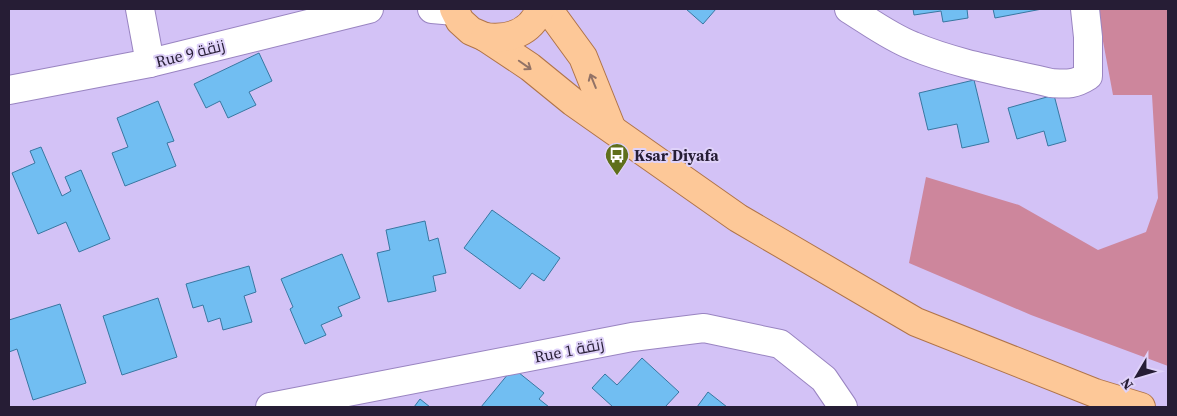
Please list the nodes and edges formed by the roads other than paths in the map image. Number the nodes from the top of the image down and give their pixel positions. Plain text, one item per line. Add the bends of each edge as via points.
1 (140, 9) edge
2 (369, 9) edge
3 (447, 9) edge
4 (540, 9) edge
5 (548, 9) edge
6 (850, 9) edge
7 (1085, 9) edge
8 (485, 37) junction
9 (150, 63) junction
10 (9, 90) edge
11 (611, 127) junction
12 (384, 396) edge
13 (337, 400) edge
14 (270, 407) edge
15 (843, 407) edge
16 (1141, 407) edge

1 - 9 street
2 - 9 street, Rue 9 زنقة
3 - 8 main road via 471,31
4 - 8 main road via 528,28 520,33 498,39
11 -> 5 main road via 583,56
6 - 7 street via 890,35 946,59 1066,84 1088,76
8 -> 11 main road
9 - 10 street, Rue 9 زنقة
11 - 16 main road via 738,218 916,322 1095,393
12 - 13 street, Rue 1 زنقة
12 - 15 street, Rue 1 زنقة via 632,337 704,328 780,344 824,379
13 - 14 street, Rue 1 زنقة

